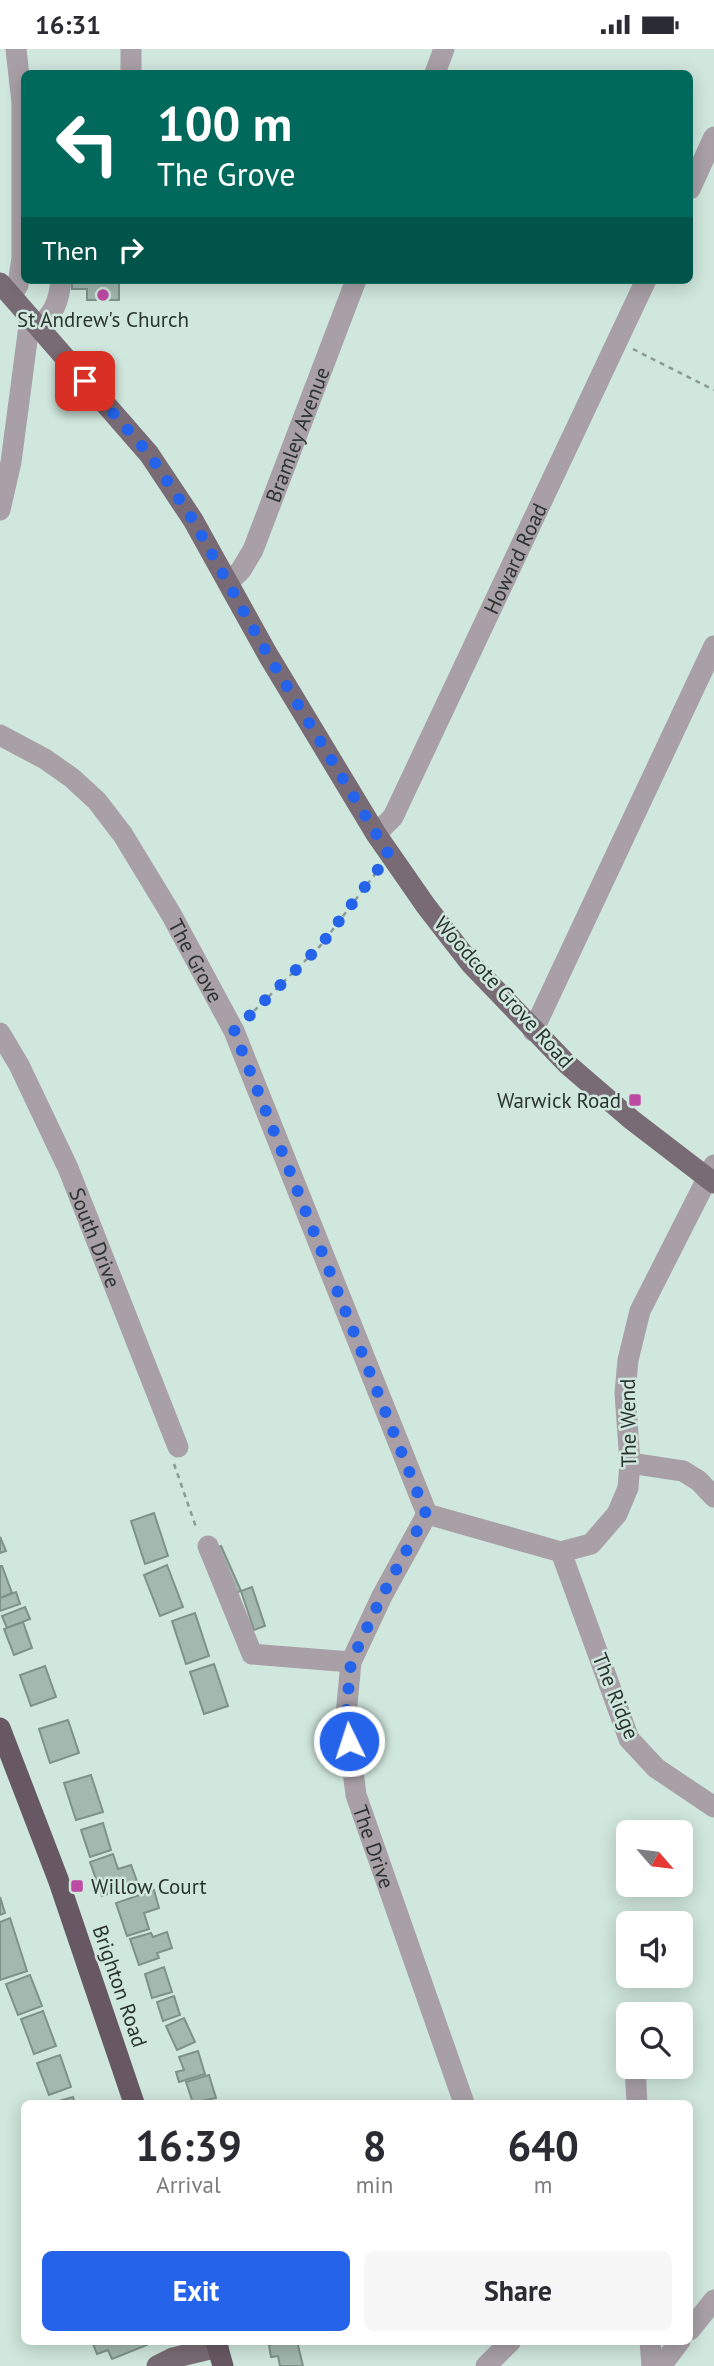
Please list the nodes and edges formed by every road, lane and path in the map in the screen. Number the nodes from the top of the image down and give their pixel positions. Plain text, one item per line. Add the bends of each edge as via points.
1 (16, 49) edge
2 (131, 49) edge
3 (444, 49) edge
4 (131, 70) edge
5 (436, 70) edge
6 (21, 94) edge
7 (714, 137) edge
8 (693, 182) edge
9 (21, 267) edge
10 (61, 284) edge
11 (354, 284) edge
12 (644, 284) edge
13 (6, 289) edge
14 (34, 323) junction
15 (618, 341) junction
16 (714, 390) edge
17 (0, 510) edge
18 (229, 582) junction
19 (714, 646) edge
20 (0, 735) edge
21 (376, 834) junction
22 (389, 855) junction
23 (234, 1031) junction
24 (533, 1031) junction
25 (0, 1033) edge
26 (712, 1175) edge
27 (178, 1447) joint
28 (630, 1463) junction
29 (714, 1497) edge
30 (426, 1514) junction
31 (208, 1546) joint
32 (561, 1552) junction
33 (351, 1662) junction
34 (0, 1728) edge
35 (714, 1807) edge
36 (636, 2079) edge
37 (134, 2100) edge
38 (463, 2100) edge
39 (637, 2100) edge
40 (714, 2300) edge
41 (693, 2326) edge
42 (507, 2345) edge
43 (650, 2345) edge
44 (677, 2345) edge
45 (219, 2352) edge
46 (157, 2366) edge
47 (486, 2366) edge
48 (652, 2366) edge
49 (661, 2366) edge

1 - 6 street
2 - 4 street
3 - 5 street
7 - 8 street
9 - 13 street via 19,285
10 - 14 street via 54,311
11 - 18 street, Bramley Avenue via 253,550
12 - 15 street, Howard Road
13 - 14 main road, Woodcote Grove Road
14 - 17 street
14 - 18 main road, Woodcote Grove Road via 149,454
15 - 16 path
15 - 21 street, Howard Road via 393,817
18 - 21 main road, Woodcote Grove Road
19 - 24 street
20 - 23 street, The Grove via 45,758 97,801 171,914
21 - 22 main road, Woodcote Grove Road
22 - 23 path via 321,945
22 - 24 main road, Woodcote Grove Road via 471,964
23 - 30 street, The Grove
24 - 26 main road, Woodcote Grove Road via 632,1120
25 - 27 street, South Drive via 68,1168
26 - 28 street, The Wend via 640,1311 625,1393
27 - 31 path via 173,1463 200,1539
28 - 29 street via 683,1471
28 - 32 street, The Wend via 628,1488 617,1514 591,1544
30 - 32 street
30 - 33 street, The Drive
31 - 33 street via 252,1654
32 - 35 street, The Ridge via 629,1739 656,1768
33 - 38 street, The Drive via 346,1714 356,1795
34 - 37 highway, Brighton Road
36 - 39 street
40 - 41 street
42 - 47 street
43 - 48 street
44 - 49 street
45 - 46 main road via 173,2358

